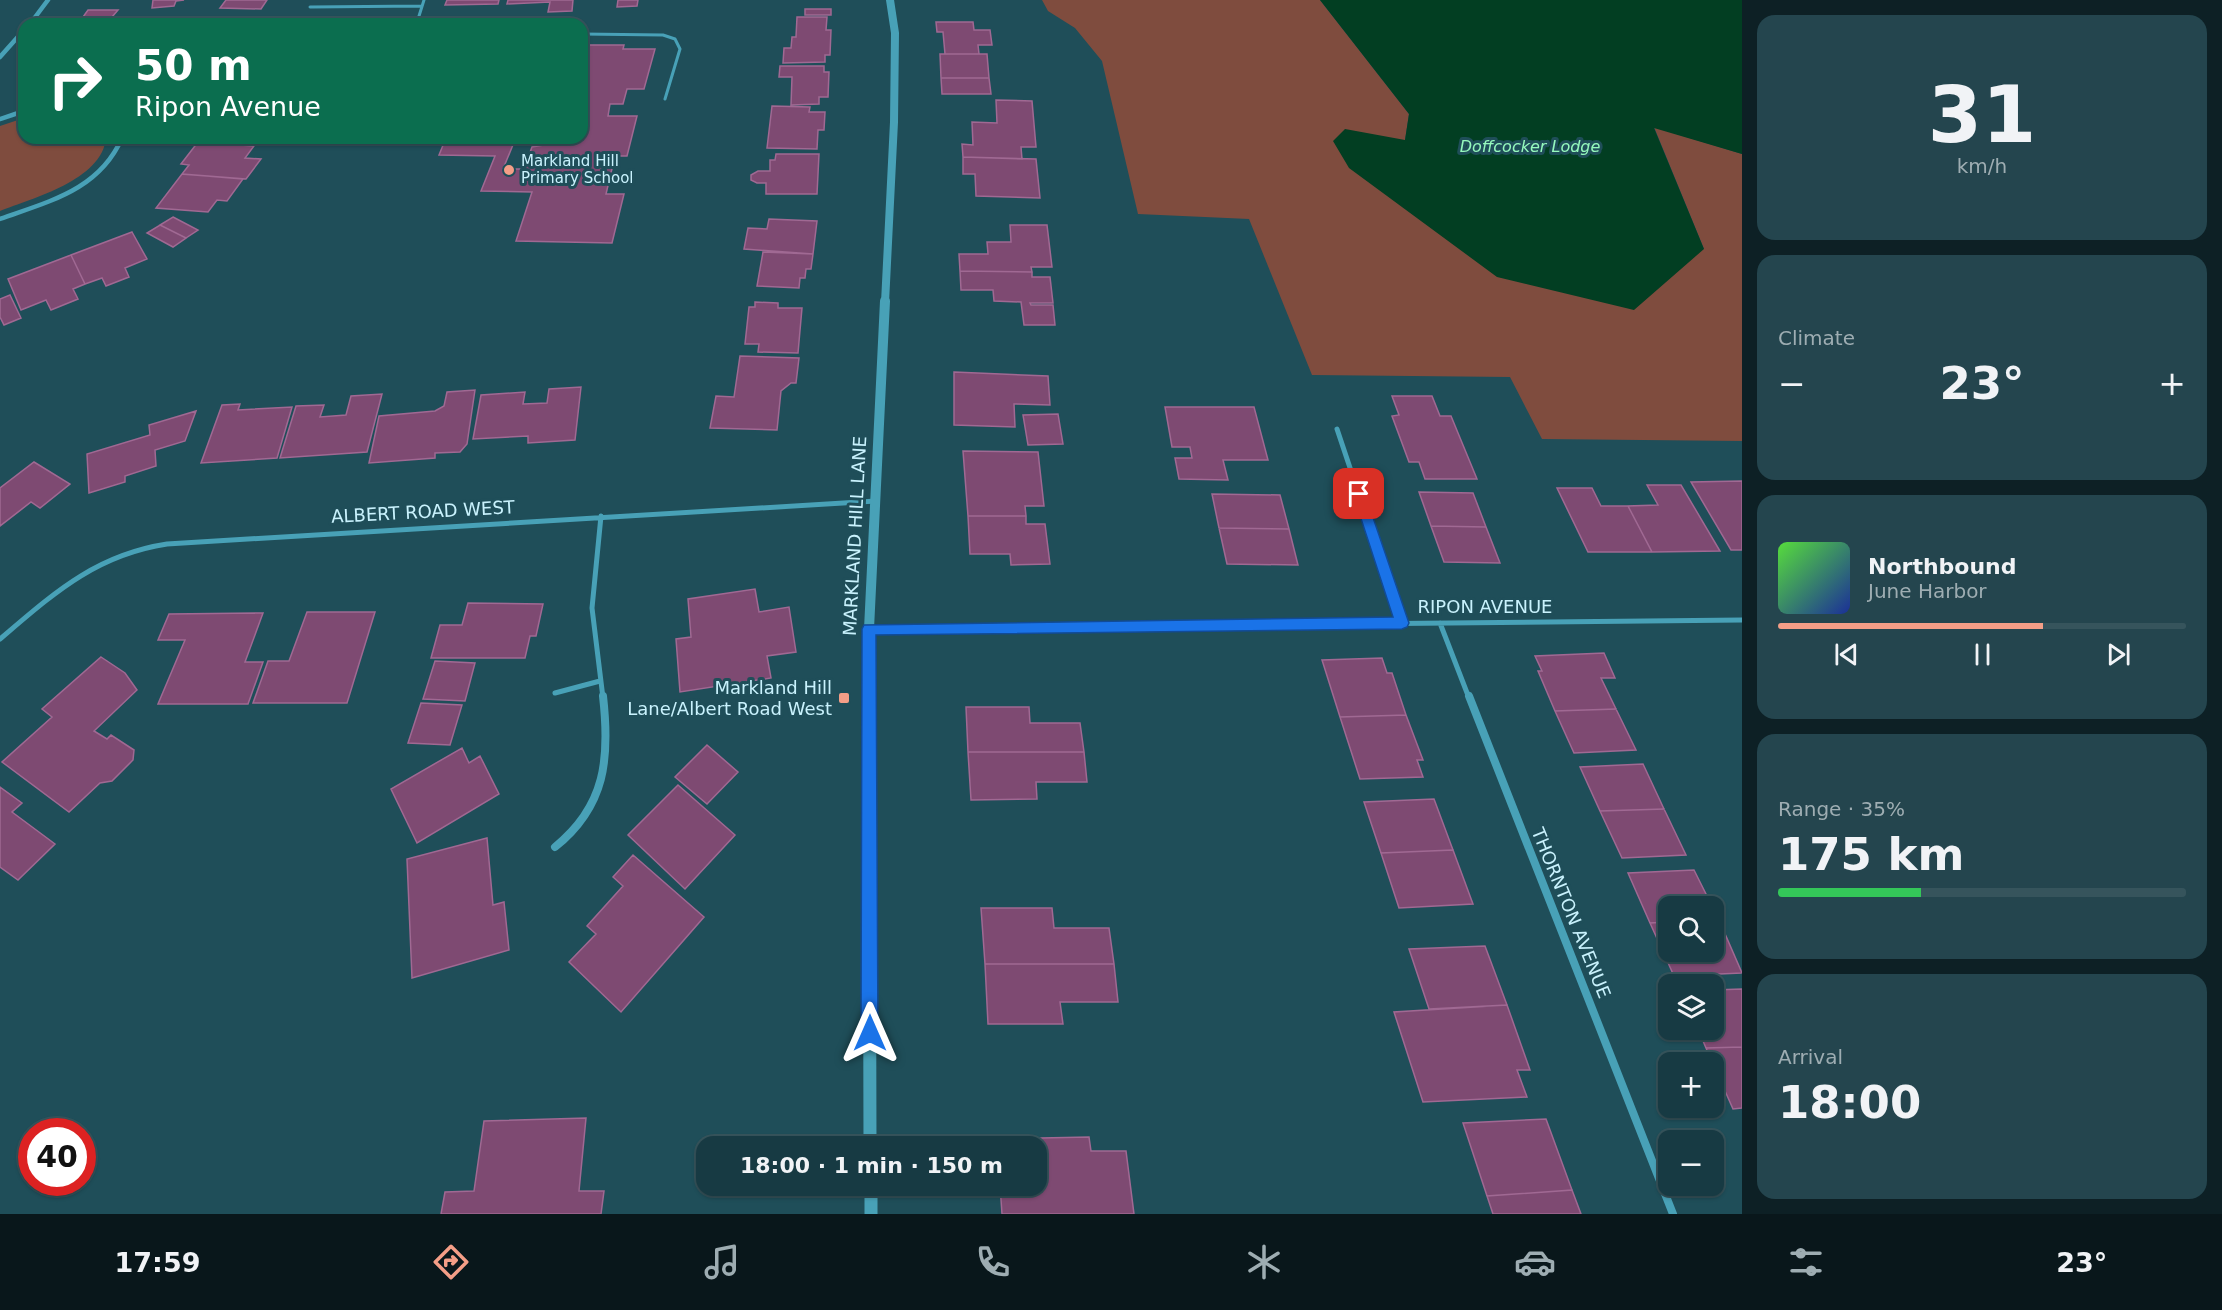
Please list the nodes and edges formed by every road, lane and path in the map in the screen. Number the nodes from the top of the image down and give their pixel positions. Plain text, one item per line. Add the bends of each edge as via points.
1 (48, 0) edge
2 (424, 0) edge
3 (890, 0) edge
4 (422, 6) junction
5 (310, 7) dead end
6 (35, 18) edge
7 (420, 18) edge
8 (588, 34) edge
9 (18, 37) edge
10 (0, 57) edge
11 (665, 99) dead end
12 (18, 113) edge
13 (0, 119) edge
14 (119, 144) edge
15 (0, 219) edge
16 (1337, 429) dead end
17 (876, 501) junction
18 (601, 516) junction
19 (1742, 620) edge
20 (1402, 623) junction
21 (1440, 623) junction
22 (869, 629) junction
23 (0, 639) edge
24 (600, 681) junction
25 (555, 693) dead end
26 (555, 847) dead end
27 (870, 1136) edge
28 (871, 1196) edge
29 (871, 1214) edge
30 (1673, 1214) edge

1 - 6 street
2 - 4 lane
3 - 17 street, MARKLAND HILL LANE via 895,33 894,122
4 - 5 lane
4 - 7 lane
8 - 11 lane via 663,35 679,42
9 - 10 street
12 - 13 street
14 - 15 street via 112,159 82,186
16 - 20 street
17 - 18 street, ALBERT ROAD WEST
17 - 22 street, MARKLAND HILL LANE
18 - 23 street, ALBERT ROAD WEST via 159,544 124,553 92,568
18 - 24 street via 592,599
19 - 21 street, RIPON AVENUE
20 - 21 street, RIPON AVENUE
20 - 22 street, RIPON AVENUE
21 - 30 street, THORNTON AVENUE
22 - 27 street, MARKLAND HILL LANE
24 - 25 street
24 - 26 street via 606,716 606,753 599,784 577,829
28 - 29 street

